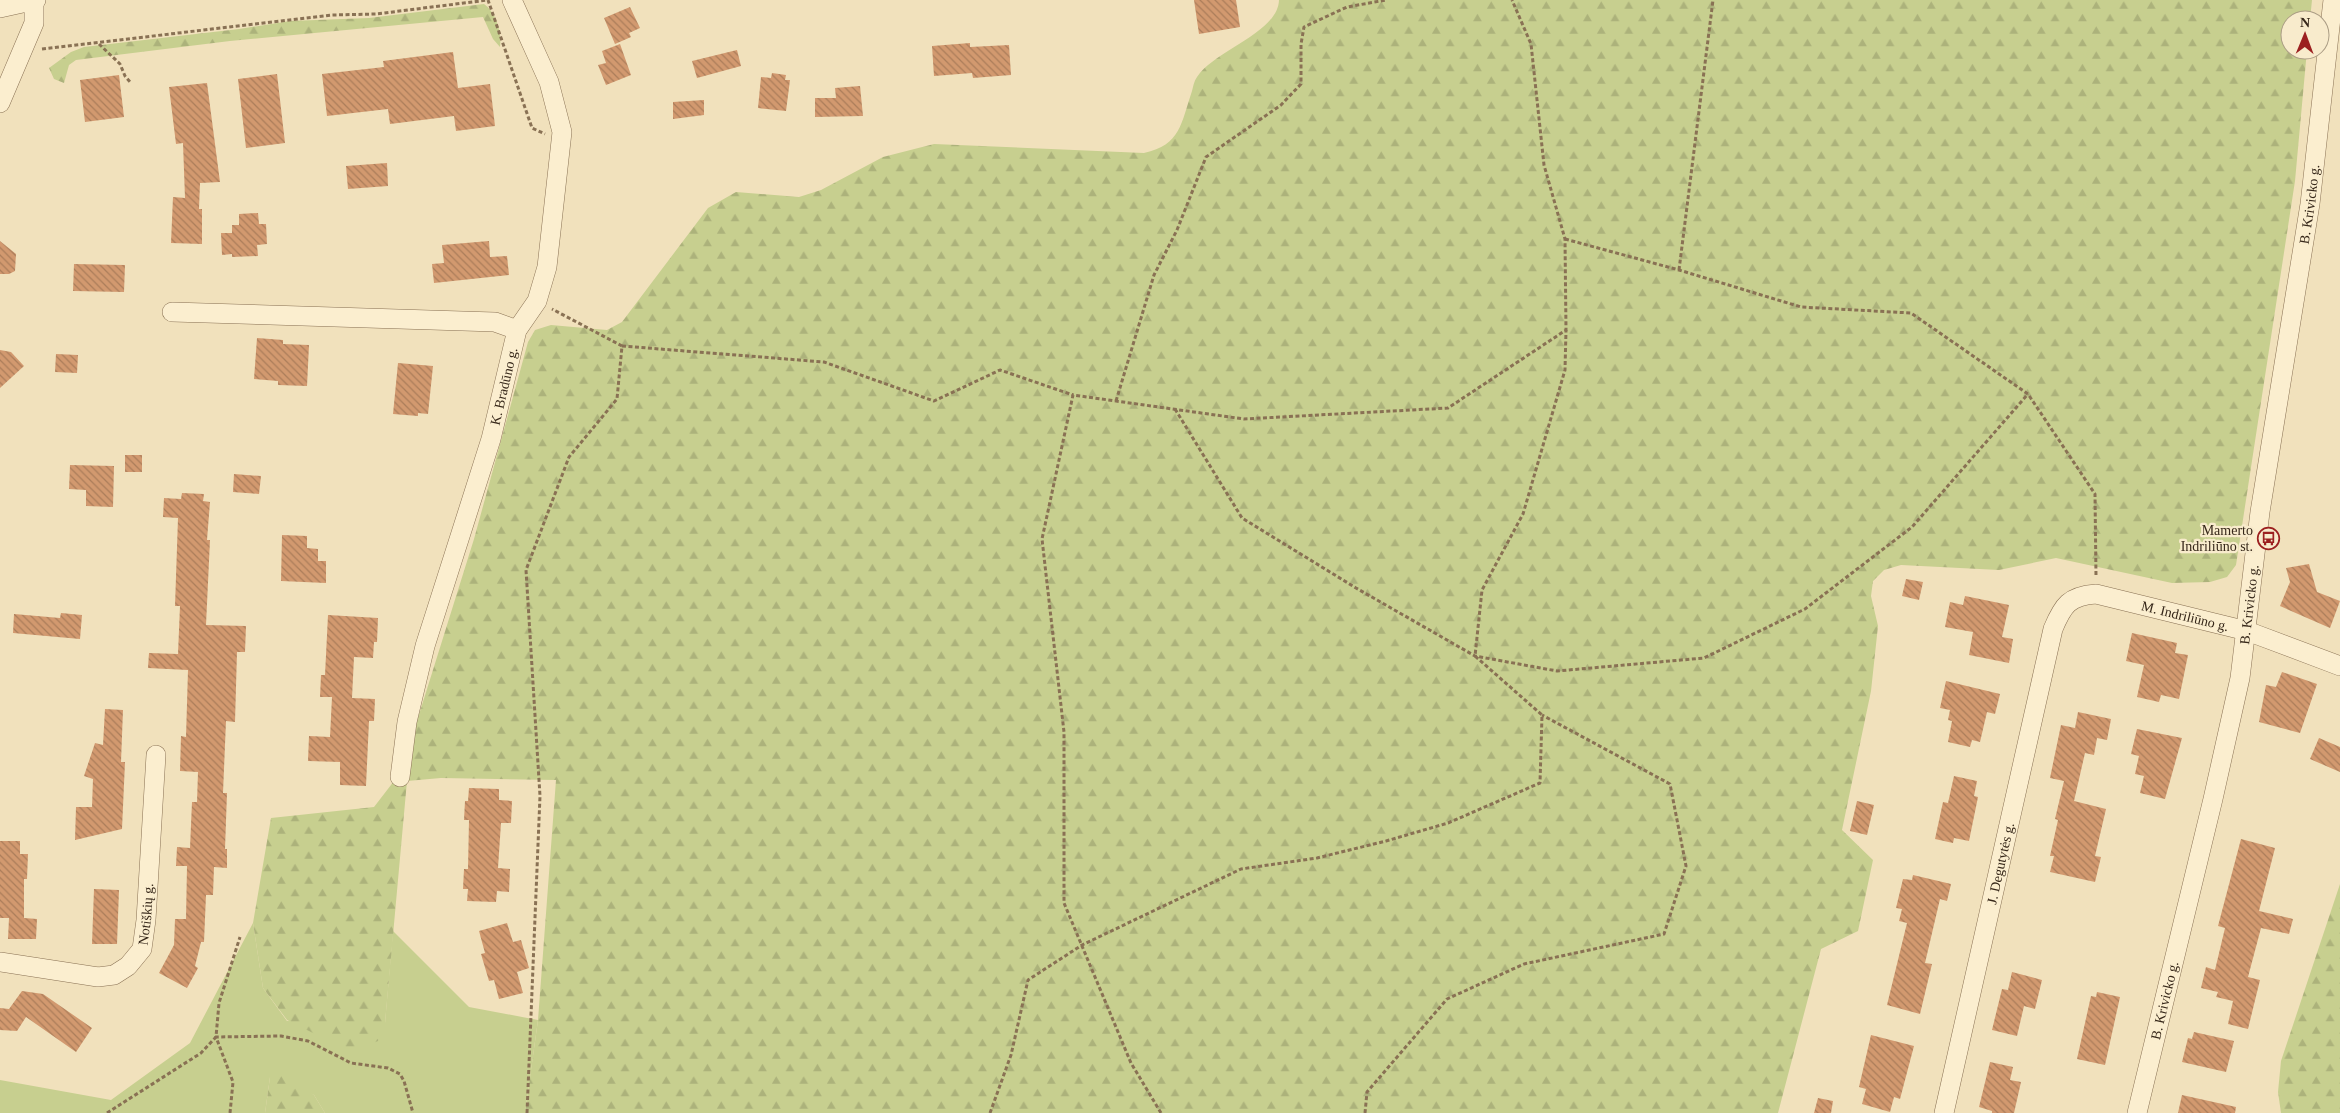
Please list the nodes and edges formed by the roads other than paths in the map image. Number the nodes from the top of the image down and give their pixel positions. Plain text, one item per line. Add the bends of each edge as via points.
1 (35, 0) edge
2 (512, 0) edge
3 (2333, 0) edge
4 (0, 8) edge
5 (0, 103) edge
6 (172, 312) dead end
7 (517, 330) junction
8 (2060, 613) joint
9 (2247, 631) junction
10 (2340, 666) edge
11 (156, 755) dead end
12 (400, 777) dead end
13 (0, 962) edge
14 (1944, 1113) edge
15 (2137, 1113) edge

1 - 4 street
1 - 5 street via 34,22
2 - 7 street, K. Bradūno g. via 549,82 562,132 547,267 537,301
3 - 9 street, B. Krivicko g. via 2310,204 2260,512
6 - 7 street via 495,322
7 - 12 street, K. Bradūno g. via 490,438 425,646 406,722
8 - 9 street, M. Indriliūno g. via 2069,602 2080,596 2096,594
8 - 14 street, J. Degutytės g. via 2029,731
9 - 10 street, M. Indriliūno g.
9 - 15 street, B. Krivicko g. via 2213,799
11 - 13 street, Notiškių g. via 142,949 128,966 114,975 98,977

